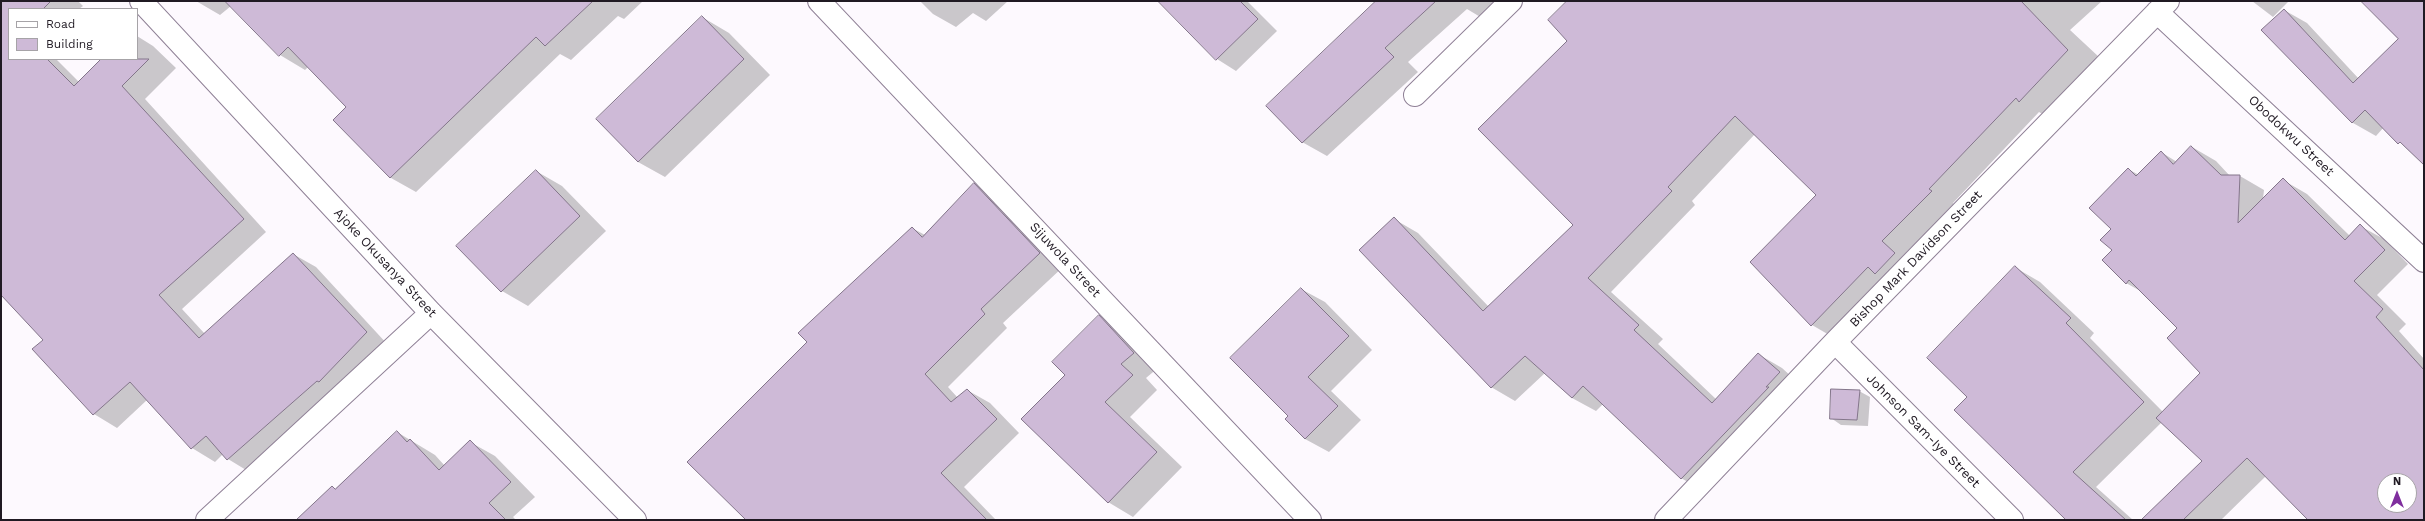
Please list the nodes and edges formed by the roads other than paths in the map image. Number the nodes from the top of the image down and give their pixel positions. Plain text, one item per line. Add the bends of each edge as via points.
1 (141, 1) edge
2 (819, 1) edge
3 (1500, 5) edge
4 (2163, 6) edge
5 (1415, 95) dead end
6 (2424, 261) edge
7 (431, 313) junction
8 (1835, 342) junction
9 (207, 520) edge
10 (635, 520) edge
11 (1310, 520) edge
12 (1666, 520) edge
13 (2012, 520) edge

1 - 7 street, Ajoke Okusanya Street
2 - 11 street, Sijuwola Street
3 - 5 street
4 - 6 street, Obodokwu Street
4 - 8 street, Bishop Mark Davidson Street
7 - 9 street
7 - 10 street, Ajoke Okusanya Street
8 - 12 street, Bishop Mark Davidson Street
8 - 13 street, Johnson Sam-Iye Street

